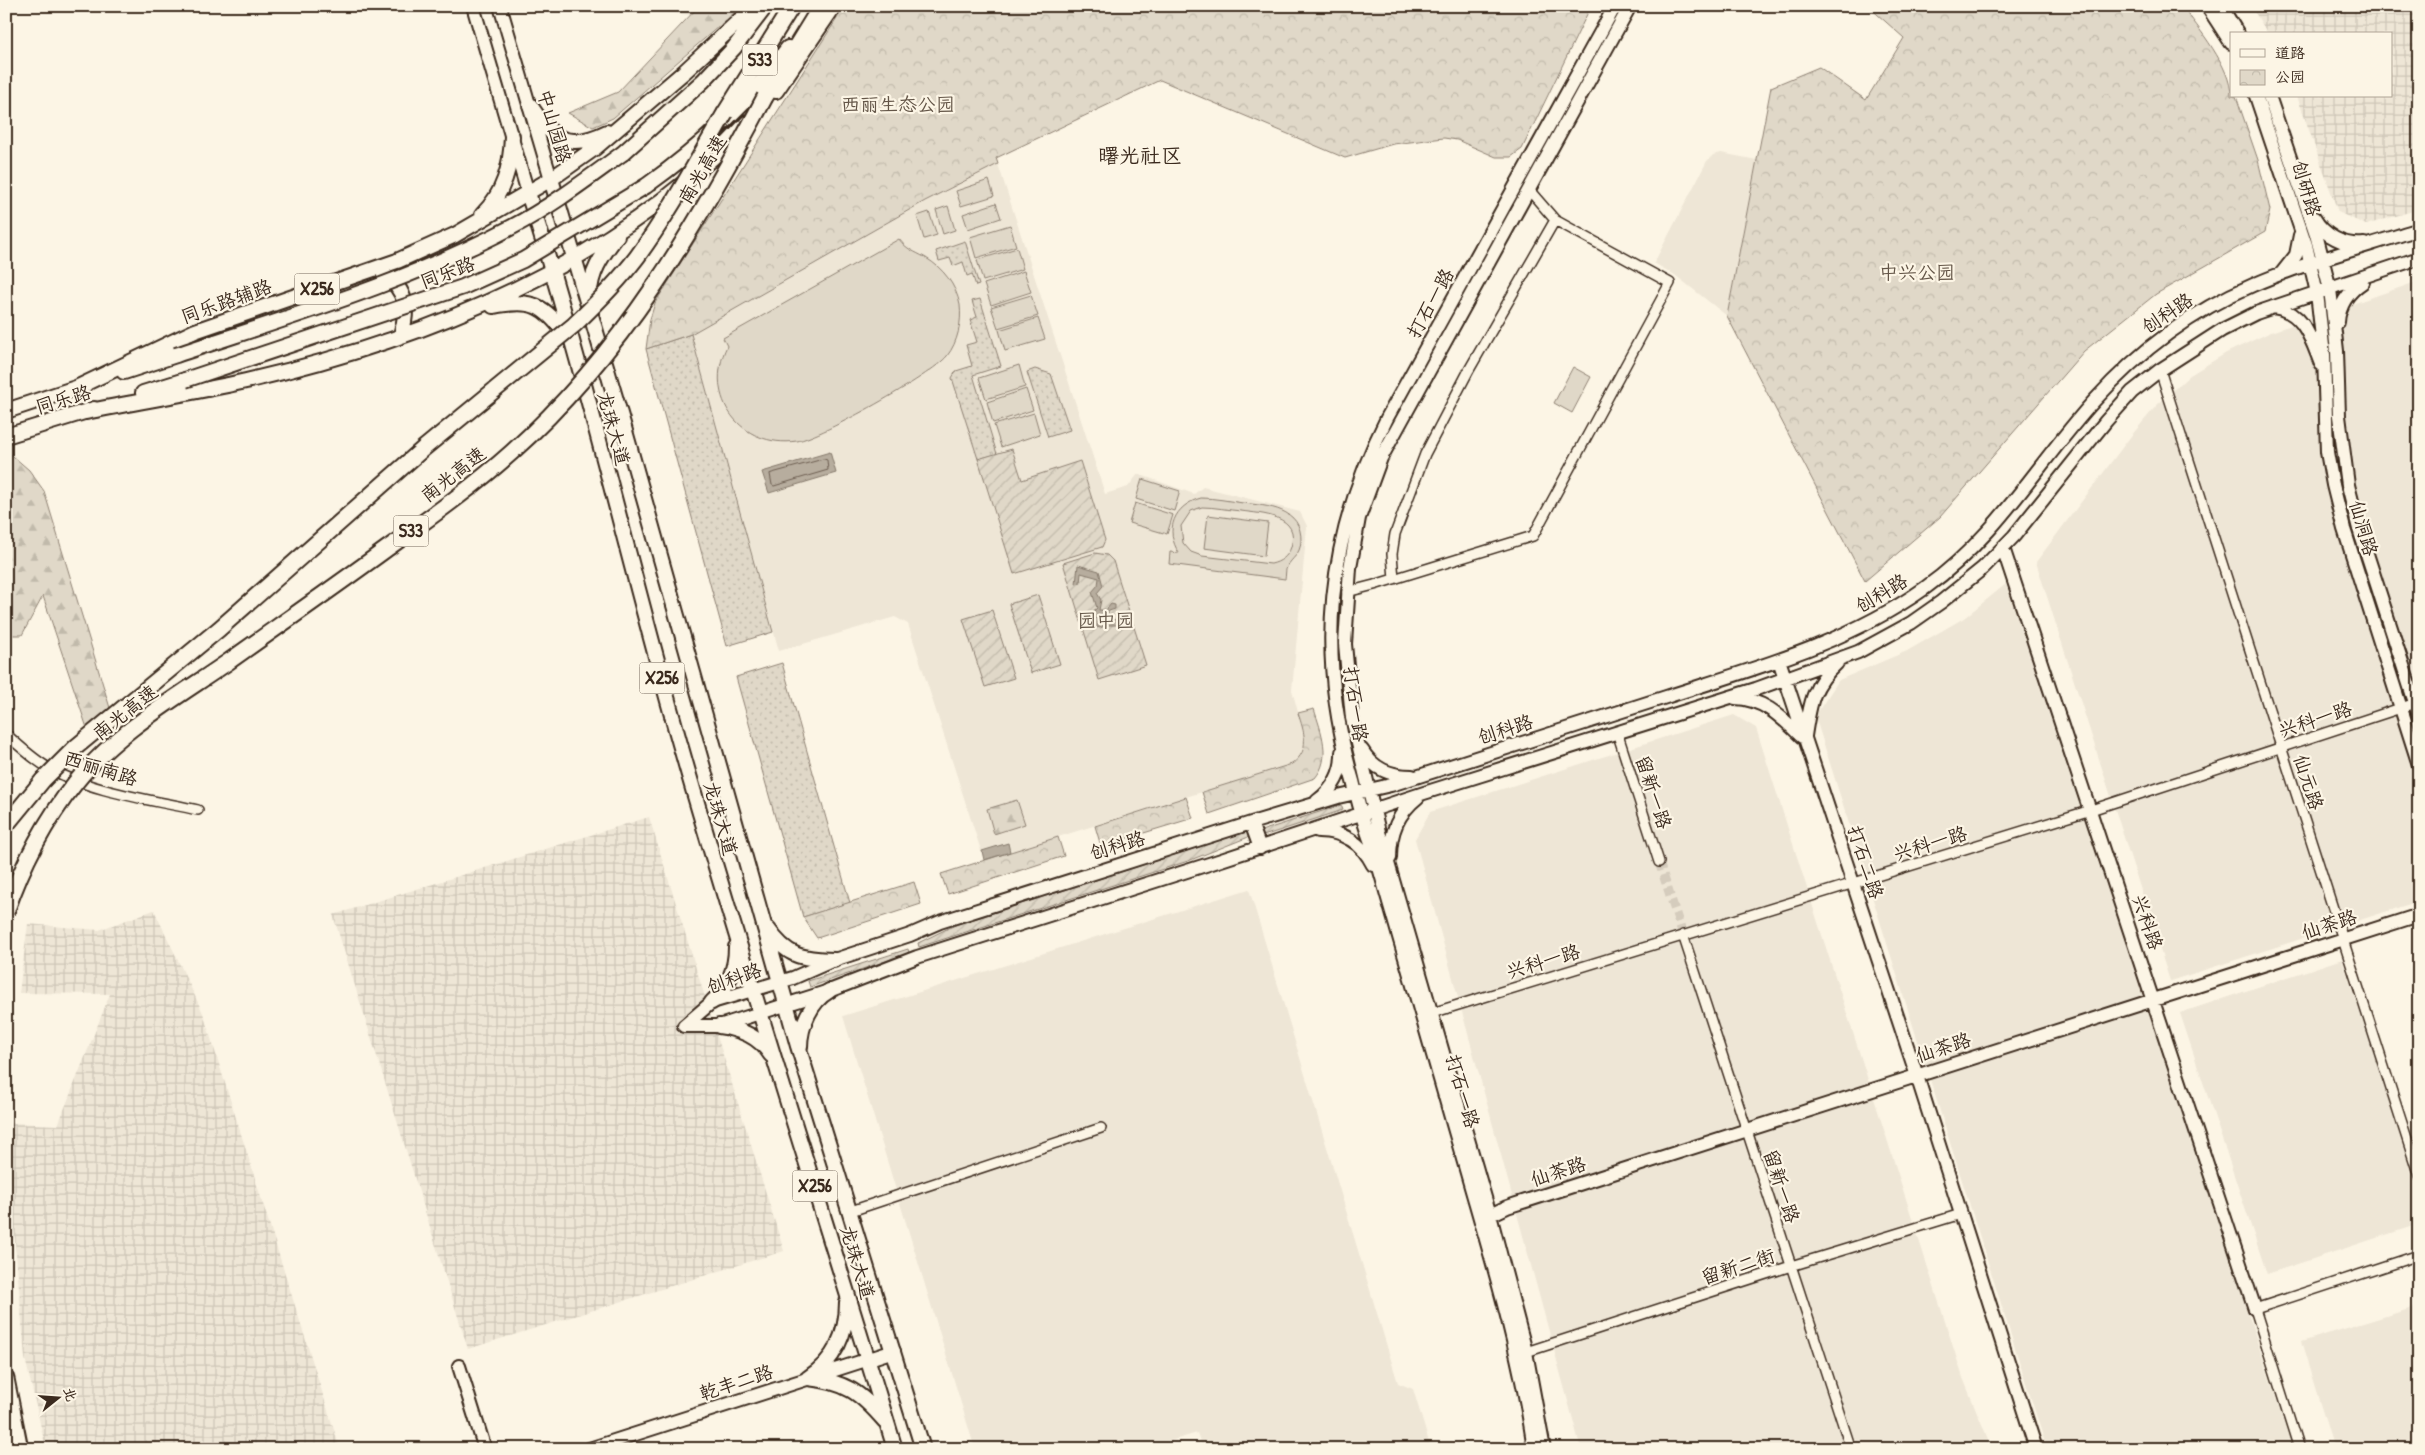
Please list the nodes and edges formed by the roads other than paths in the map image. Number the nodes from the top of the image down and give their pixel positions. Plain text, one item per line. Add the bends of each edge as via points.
1 (473, 6) edge
2 (500, 6) edge
3 (755, 6) edge
4 (766, 6) edge
5 (792, 6) edge
6 (820, 6) edge
7 (834, 6) edge
8 (1614, 6) edge
9 (1630, 6) edge
10 (2207, 6) edge
11 (2221, 6) edge
12 (2237, 32) edge
13 (2230, 41) edge
14 (2257, 98) edge
15 (2270, 98) edge
16 (530, 105) junction
17 (624, 124) junction
18 (512, 136) junction
19 (551, 179) junction
20 (1530, 191) junction
21 (528, 193) junction
22 (2305, 201) junction
23 (1555, 220) junction
24 (628, 224) junction
25 (2299, 225) junction
26 (2419, 229) edge
27 (455, 235) junction
28 (2374, 243) junction
29 (574, 257) junction
30 (2419, 258) edge
31 (2317, 262) junction
32 (552, 269) junction
33 (372, 270) junction
34 (2381, 271) junction
35 (2280, 275) junction
36 (2330, 289) junction
37 (2317, 293) junction
38 (2273, 307) junction
39 (472, 309) junction
40 (595, 330) junction
41 (400, 335) junction
42 (572, 340) junction
43 (2337, 344) junction
44 (2160, 370) junction
45 (2325, 373) junction
46 (78, 388) junction
47 (6, 411) edge
48 (86, 412) junction
49 (6, 436) edge
50 (2003, 548) junction
51 (1394, 579) junction
52 (1347, 592) junction
53 (1841, 658) junction
54 (1778, 660) junction
55 (1785, 679) junction
56 (1728, 698) junction
57 (2417, 707) edge
58 (2400, 708) junction
59 (1617, 732) junction
60 (1355, 733) junction
61 (6, 734) edge
62 (1804, 738) junction
63 (1342, 742) junction
64 (2281, 747) junction
65 (2419, 765) edge
66 (1422, 775) junction
67 (1369, 791) junction
68 (1424, 793) junction
69 (1356, 794) junction
70 (1312, 805) junction
71 (194, 809) dead end
72 (1374, 809) junction
73 (2091, 810) junction
74 (1361, 814) junction
75 (1251, 823) junction
76 (6, 825) edge
77 (1308, 831) junction
78 (1260, 848) junction
79 (1374, 850) junction
80 (1659, 862) tunnel mouth
81 (1390, 870) junction
82 (1853, 883) junction
83 (6, 912) edge
84 (762, 915) junction
85 (2419, 915) edge
86 (910, 935) junction
87 (1683, 935) junction
88 (736, 936) junction
89 (2343, 940) junction
90 (917, 957) junction
91 (834, 960) junction
92 (1410, 976) junction
93 (780, 982) junction
94 (753, 990) junction
95 (829, 991) junction
96 (2154, 998) junction
97 (712, 1002) junction
98 (786, 1004) junction
99 (1432, 1012) junction
100 (760, 1013) junction
101 (719, 1026) junction
102 (801, 1055) junction
103 (777, 1065) junction
104 (1917, 1076) junction
105 (1101, 1128) dead end
106 (1747, 1131) junction
107 (2419, 1176) edge
108 (851, 1211) junction
109 (1961, 1214) junction
110 (1485, 1217) junction
111 (2419, 1255) edge
112 (1791, 1266) junction
113 (847, 1291) junction
114 (2255, 1309) junction
115 (894, 1351) junction
116 (1526, 1352) junction
117 (868, 1359) junction
118 (459, 1366) dead end
119 (808, 1378) junction
120 (6, 1379) edge
121 (888, 1424) junction
122 (1850, 1446) dead end
123 (20, 1449) edge
124 (485, 1449) edge
125 (589, 1449) edge
126 (895, 1449) edge
127 (923, 1449) edge
128 (1534, 1449) edge
129 (1544, 1449) edge
130 (2036, 1449) edge
131 (2299, 1449) edge

1 - 18 main road
2 - 16 main road, 中山园路
3 - 17 main road
4 - 46 main road, 同乐路, bridge via 734,48 703,81 623,153 548,206 469,248 377,287
5 - 76 highway, 南光高速 / S33, bridge via 672,205 613,286 574,325 424,448 226,623 76,748 43,780
6 - 48 main road, 同乐路, bridge via 728,120 696,150 646,186 523,260 463,287
6 - 83 highway, 南光高速 / S33, bridge via 661,278 579,385 533,433 472,486 158,710 95,761 42,832 26,860
7 - 24 main road via 774,93 728,144 671,195
8 - 63 main road, 打石一路 via 1386,418 1367,459 1343,533 1333,591 1331,668
9 - 20 main road, 打石一路
10 - 13 main road
11 - 12 main road
14 - 25 main road, 创研路
15 - 22 main road, 创研路
16 - 17 main road via 547,130 566,141 590,139
16 - 19 main road, 中山园路
17 - 19 main road, 同乐路辅路
18 - 21 main road
18 - 27 main road via 508,172 496,199 483,214
19 - 21 main road, 同乐路辅路 / X256
19 - 29 main road, 中山园路 / X256
20 - 23 street
20 - 52 main road, 打石一路 via 1381,458 1359,518
21 - 27 main road, 同乐路辅路 / X256
21 - 32 main road, 龙珠大道 / X256
22 - 28 main road via 2316,221 2331,237 2350,244
22 - 31 main road, 创研路
23 - 51 street via 1469,370 1426,454 1395,534 1392,554
23 - 51 street via 1670,283 1533,536
24 - 29 main road
24 - 40 main road via 600,259 591,281 590,308
25 - 31 main road, 创研路
25 - 35 main road via 2300,242 2296,255
26 - 28 main road, 创科路
27 - 33 main road, 同乐路辅路 / X256
28 - 31 main road, 创科路
29 - 32 main road
29 - 40 main road, 龙珠大道 / X256
30 - 34 main road, 创科路
31 - 35 main road, 创科路
31 - 36 main road, 创研路
31 - 37 main road, 创研路
32 - 39 main road, X256
32 - 42 main road, 龙珠大道 / X256
33 - 41 main road via 391,280 402,294 406,313
33 - 46 main road, 同乐路辅路 / X256 via 195,331
34 - 36 main road, 创科路
34 - 43 main road via 2345,298 2338,317
35 - 54 main road, 创科路 via 2208,308 2162,338 2133,362 2081,416 1995,526 1939,577 1861,627
36 - 37 main road, 创科路
36 - 43 main road, 仙洞路
37 - 38 main road, 创科路
37 - 45 main road, 仙洞路
38 - 44 main road, 创科路 via 2222,330
38 - 45 main road via 2287,310 2303,323
39 - 41 main road, X256
39 - 42 main road, X256 via 512,302 531,304 545,312
40 - 84 main road, 龙珠大道 / X256
41 - 48 main road, X256 via 263,377
42 - 88 main road, 龙珠大道 / X256 via 651,640
43 - 57 main road, 仙洞路 via 2339,416 2348,485 2359,529
44 - 50 main road, 创科路 via 2132,392 2106,421
44 - 64 street, 仙元路
45 - 58 main road, 仙洞路 via 2327,444 2333,485
46 - 47 main road, 同乐路 / X256
48 - 49 main road, 同乐路 / X256
50 - 53 main road, 创科路 via 1927,613 1885,639
50 - 73 main road, 兴科路
51 - 52 street
52 - 60 main road, 打石一路 via 1346,667
53 - 55 main road, 创科路
53 - 62 main road via 1814,691
54 - 55 main road, 打石二路
54 - 66 main road, 创科路
55 - 56 main road, 创科路
55 - 62 main road, 打石二路
56 - 59 main road, 创科路
56 - 62 main road via 1750,699 1765,705
57 - 58 street, 兴科一路
58 - 64 street, 兴科一路
58 - 65 main road, 仙洞路
59 - 68 main road, 创科路
59 - 80 street, 留新一路
60 - 66 main road via 1364,753 1376,767 1395,775
60 - 67 main road, 打石一路
61 - 71 street, 西丽南路 via 49,768 87,784
62 - 82 main road, 打石二路
63 - 69 main road, 打石一路
63 - 70 main road via 1342,761 1337,777 1325,796
64 - 73 street, 兴科一路
64 - 89 street, 仙元路
66 - 67 main road, 创科路
67 - 69 main road, 创科路
67 - 72 main road, 打石一路
68 - 72 main road, 创科路
68 - 81 main road via 1408,806 1396,824 1391,842
69 - 70 main road, 创科路
69 - 74 main road, 打石一路
70 - 75 main road, 创科路
72 - 74 main road, 创科路
72 - 81 main road, 打石一路
73 - 82 street, 兴科一路
73 - 96 main road, 兴科路
74 - 77 main road, 创科路
74 - 79 main road, 打石一路
75 - 78 main road
75 - 86 main road, 创科路 via 940,922
77 - 78 main road, 创科路
77 - 79 main road via 1331,831 1349,838 1373,865
78 - 90 main road, 创科路
79 - 92 main road, 打石一路
81 - 99 main road, 打石一路
82 - 87 street, 兴科一路
82 - 104 main road, 打石二路
84 - 91 main road via 775,940 791,952 806,959
84 - 93 main road, 龙珠大道 / X256
85 - 89 main road, 仙茶路
86 - 90 main road
86 - 91 main road, 创科路
87 - 99 street, 兴科一路
87 - 106 street, 留新一路
88 - 94 main road, 龙珠大道 / X256
88 - 97 main road via 733,970
89 - 96 main road, 仙茶路
89 - 107 street, 仙元路
90 - 95 main road, 创科路
91 - 93 main road, 创科路
92 - 99 street
92 - 110 main road, 打石一路
93 - 94 main road, 创科路
93 - 98 main road, 龙珠大道 / X256
94 - 97 main road, 创科路
94 - 100 main road, 龙珠大道 / X256
95 - 98 main road, 创科路
95 - 102 main road via 818,999 808,1015 801,1035
96 - 104 main road, 仙茶路
96 - 114 main road, 兴科路
97 - 101 main road, 创科路 via 684,1026
98 - 100 main road, 创科路
98 - 102 main road, 龙珠大道 / X256
99 - 110 main road, 打石一路
100 - 101 main road, 创科路
100 - 103 main road, 龙珠大道 / X256
101 - 103 main road via 753,1037
102 - 108 main road, 龙珠大道 / X256
103 - 113 main road, 龙珠大道 / X256
104 - 106 main road, 仙茶路
104 - 109 main road, 打石二路
105 - 108 street
106 - 110 main road, 仙茶路 via 1507,1207
106 - 112 street, 留新一路
108 - 115 main road, 龙珠大道 / X256
109 - 112 street, 留新二街
109 - 130 main road, 打石二路
110 - 116 main road, 打石一路
110 - 128 main road, 打石一路 via 1529,1411
111 - 114 street
112 - 116 street, 留新二街
112 - 122 street, 留新一路
113 - 117 main road, 龙珠大道 / X256
113 - 119 main road via 847,1313 839,1342 825,1365
114 - 131 street
115 - 117 main road, 乾丰二路
115 - 127 main road, 龙珠大道 / X256
116 - 129 main road, 打石一路
117 - 119 main road, 乾丰二路
117 - 121 main road, 龙珠大道 / X256
118 - 124 main road
119 - 121 main road via 849,1388 868,1402
119 - 125 main road, 乾丰二路
120 - 123 highway
121 - 126 main road, 龙珠大道 / X256

